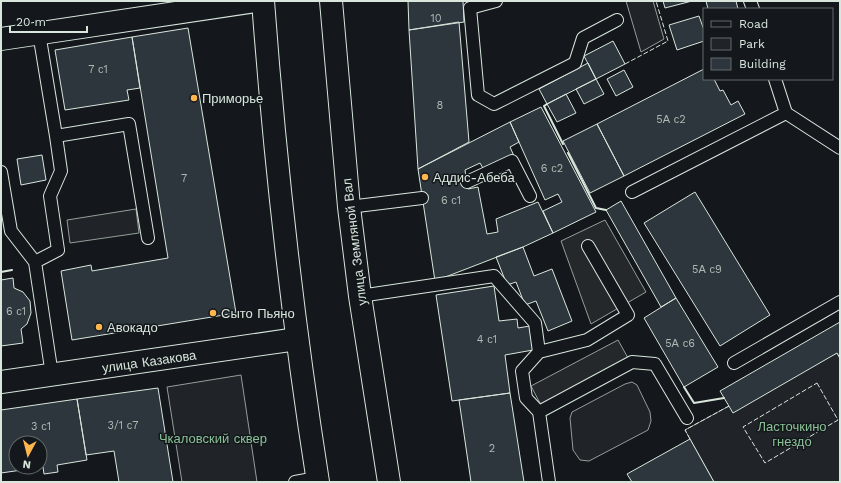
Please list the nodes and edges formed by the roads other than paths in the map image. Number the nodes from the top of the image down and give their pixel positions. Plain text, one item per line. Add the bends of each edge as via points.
1 (256, 1) edge
2 (263, 1) edge
3 (331, 1) edge
4 (496, 1) edge
5 (617, 20) dead end
6 (39, 33) junction
7 (1, 39) edge
8 (775, 80) edge
9 (786, 113) junction
10 (56, 136) junction
11 (840, 148) edge
12 (1, 172) edge
13 (467, 182) dead end
14 (632, 192) dead end
15 (530, 196) dead end
16 (422, 198) dead end
17 (349, 207) junction
18 (148, 238) dead end
19 (588, 246) dead end
20 (35, 262) junction
21 (360, 296) junction
22 (840, 302) edge
23 (297, 339) junction
24 (539, 352) junction
25 (734, 363) dead end
26 (52, 375) junction
27 (1, 382) edge
28 (539, 412) junction
29 (687, 418) dead end
30 (318, 480) edge
31 (295, 482) edge
32 (389, 482) edge
33 (549, 482) edge

1 - 6 main road
2 - 23 main road via 270,100
3 - 17 main road, улица Земляной Вал
4 - 5 lane via 470,8 478,95 494,104 575,63 582,38
6 - 7 main road
6 - 10 lane
8 - 9 lane
9 - 11 lane
9 - 14 lane
10 - 18 lane via 129,124
10 - 20 lane via 61,171 50,196 58,250
12 - 20 lane via 11,231
13 - 15 lane via 512,161
16 - 17 lane
17 - 21 main road, улица Земляной Вал
19 - 24 lane via 628,315 587,340
20 - 26 lane
21 - 24 lane via 494,276 535,323
21 - 32 main road, улица Земляной Вал
22 - 25 lane
23 - 26 main road, улица Казакова
23 - 30 main road
24 - 28 lane via 522,371 526,398
26 - 27 main road, улица Казакова
28 - 29 lane via 632,362 656,364
28 - 33 lane
30 - 31 lane

